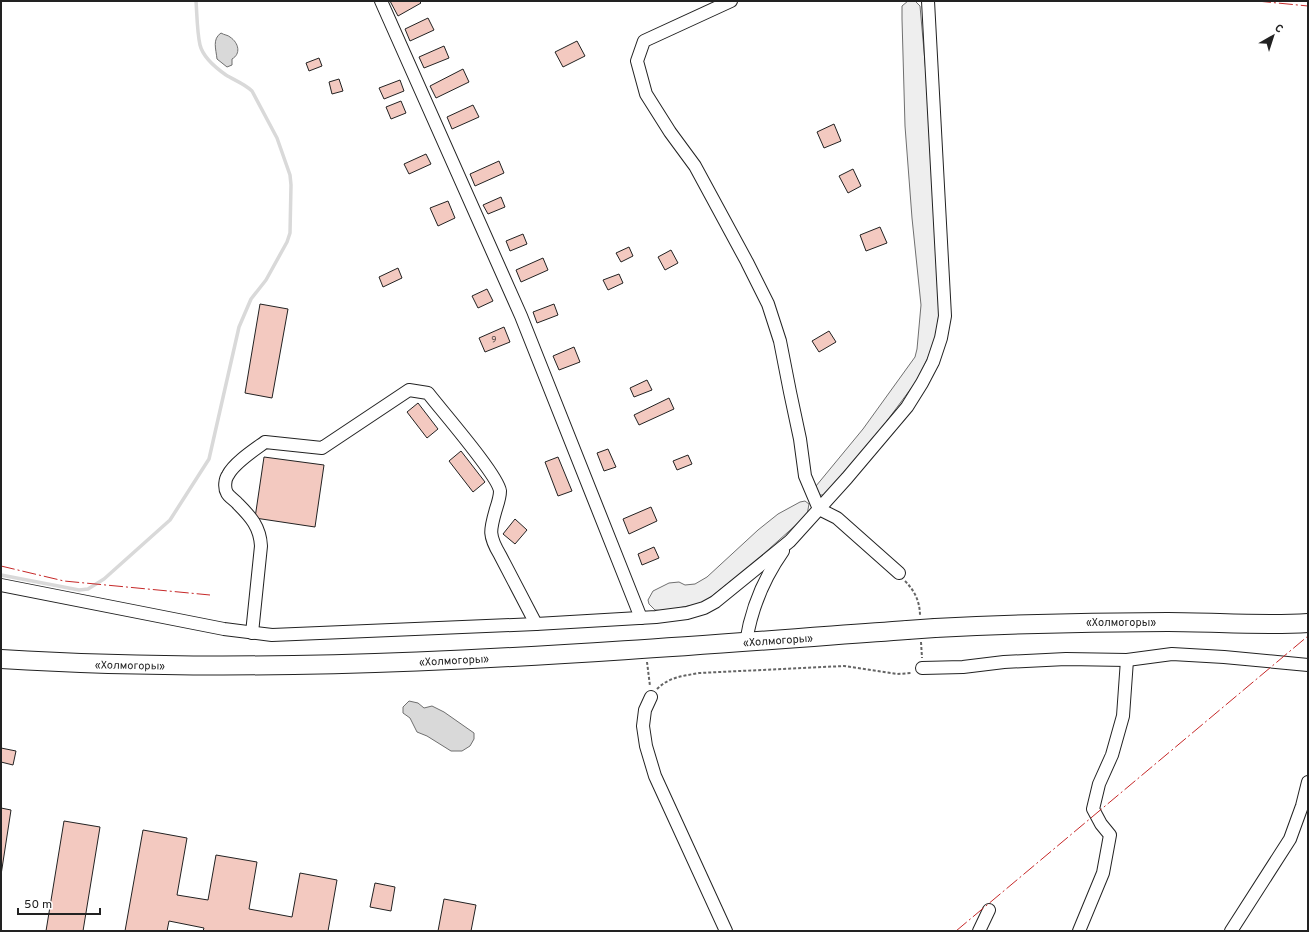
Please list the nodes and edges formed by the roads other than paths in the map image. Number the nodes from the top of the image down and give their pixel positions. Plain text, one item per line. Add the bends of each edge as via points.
1 (381, 1) edge
2 (731, 1) edge
3 (928, 1) edge
4 (819, 509) junction
5 (790, 540) junction
6 (751, 573) junction
7 (899, 573) dead end
8 (765, 581) junction
9 (1, 585) edge
10 (641, 618) junction
11 (1308, 623) edge
12 (536, 624) junction
13 (252, 633) junction
14 (746, 642) junction
15 (1, 659) edge
16 (1127, 660) junction
17 (1308, 665) edge
18 (922, 668) dead end
19 (652, 697) road end
20 (1308, 782) edge
21 (990, 910) dead end
22 (726, 931) edge
23 (979, 931) edge
24 (1079, 931) edge
25 (1232, 931) edge

1 - 10 street via 521,316
2 - 4 street via 644,41 637,62 646,94 695,166 768,304 780,341 805,476
3 - 4 street via 945,316 941,338 933,362 907,407
4 - 5 street
4 - 7 street via 837,518
5 - 6 street
5 - 8 street
6 - 8 street
6 - 10 street via 722,598 704,608 671,616
8 - 14 street via 752,615
9 - 13 street via 172,620
10 - 12 street
11 - 14 highway, «Холмогоры», bridge via 1025,624
12 - 13 street via 288,635
12 - 13 street via 491,536 491,527 499,501 498,484 486,465 428,393 409,390 322,448 265,442 227,475 227,493 247,513 261,535
14 - 15 highway, «Холмогоры» via 353,664 175,666
16 - 17 street via 1172,654
16 - 18 street via 1050,660
16 - 24 street via 1123,716 1093,809 1110,835 1103,873
19 - 22 street via 645,710 643,726 655,776
20 - 25 street via 1290,839
21 - 23 street

